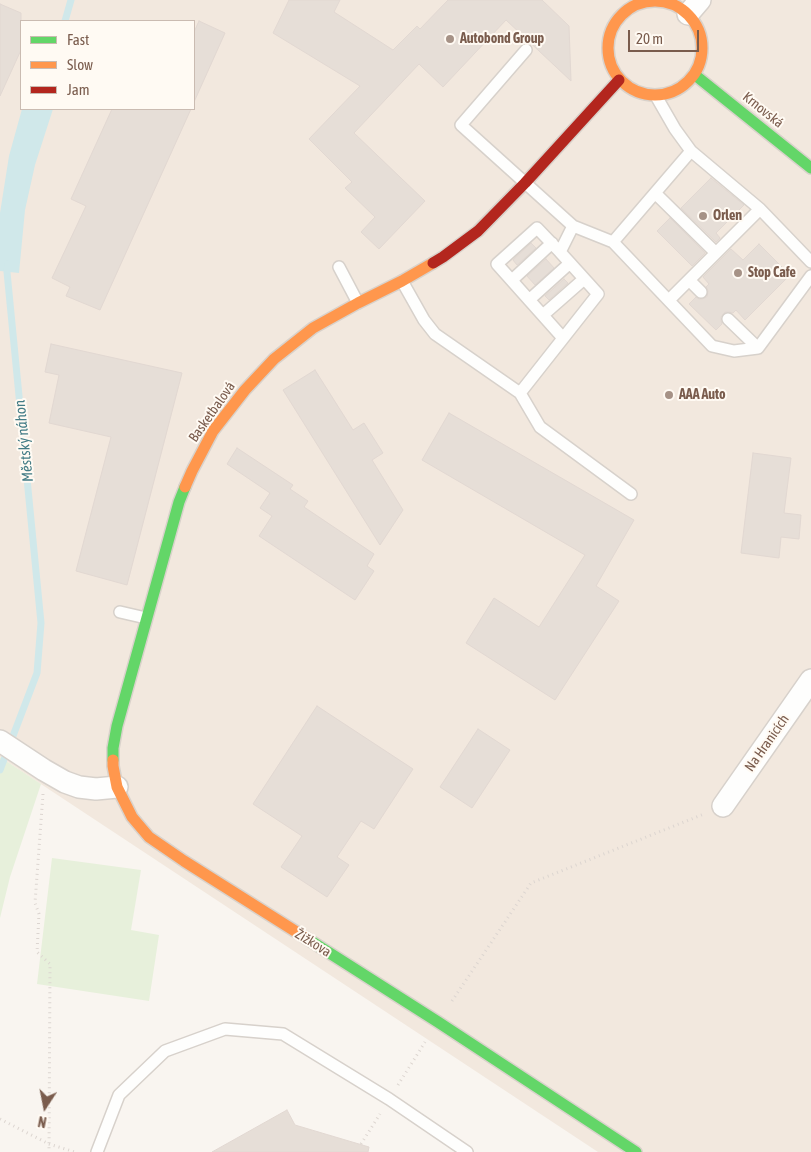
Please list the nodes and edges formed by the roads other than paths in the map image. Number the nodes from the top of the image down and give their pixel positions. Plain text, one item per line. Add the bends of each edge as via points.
1 (694, 7) edge
2 (526, 50) dead end
3 (695, 74) junction
4 (620, 80) junction
5 (656, 96) junction
6 (691, 151) junction
7 (811, 168) edge
8 (524, 183) junction
9 (655, 193) junction
10 (760, 209) junction
11 (573, 226) junction
12 (613, 242) junction
13 (552, 243) junction
14 (560, 252) junction
15 (716, 253) junction
16 (811, 262) edge
17 (570, 263) junction
18 (339, 267) dead end
19 (811, 276) edge
20 (584, 279) junction
21 (512, 280) junction
22 (689, 280) junction
23 (402, 281) junction
24 (701, 292) dead end
25 (529, 300) junction
26 (669, 300) junction
27 (358, 303) junction
28 (543, 315) junction
29 (728, 318) dead end
30 (564, 338) junction
31 (758, 348) junction
32 (520, 393) junction
33 (631, 494) dead end
34 (120, 612) dead end
35 (146, 618) junction
36 (811, 680) edge
37 (0, 741) edge
38 (117, 787) junction
39 (723, 806) road end
40 (97, 1152) edge
41 (467, 1152) edge
42 (636, 1152) edge

1 - 3 street via 703,43 702,59
1 - 4 street via 644,2 621,9 610,33 608,58
2 - 8 lane via 461,125
3 - 5 street via 678,90
3 - 7 street, Krnovská
4 - 5 street via 636,92
4 - 8 street, Basketbalová
5 - 6 lane
6 - 9 lane
6 - 10 lane
8 - 11 lane
8 - 23 street, Basketbalová via 478,231
9 - 12 lane
9 - 15 lane
10 - 15 lane
10 - 16 lane
11 - 12 lane
11 - 14 lane
12 - 26 lane
13 - 14 lane
13 - 21 lane
13 - 21 lane via 537,228 497,264
14 - 17 lane
15 - 22 lane
17 - 20 lane
17 - 25 lane
18 - 27 lane
19 - 31 lane
20 - 28 lane
20 - 30 lane via 598,294
21 - 25 lane
22 - 24 lane
22 - 26 lane
23 - 27 street, Basketbalová
23 - 32 lane via 435,334
25 - 28 lane
26 - 31 lane via 712,346 734,351
27 - 35 street, Basketbalová via 314,328 274,359 244,390 213,431 179,502
28 - 30 lane
29 - 31 lane
30 - 32 lane
32 - 33 lane via 540,427
34 - 35 lane
35 - 38 street, Basketbalová via 113,748
36 - 39 street, Na Hranicích
37 - 38 street via 64,782 96,789
38 - 42 street, Žižkova via 132,817 149,837
40 - 41 lane via 119,1095 132,1082 165,1051 225,1030 283,1034 389,1099

